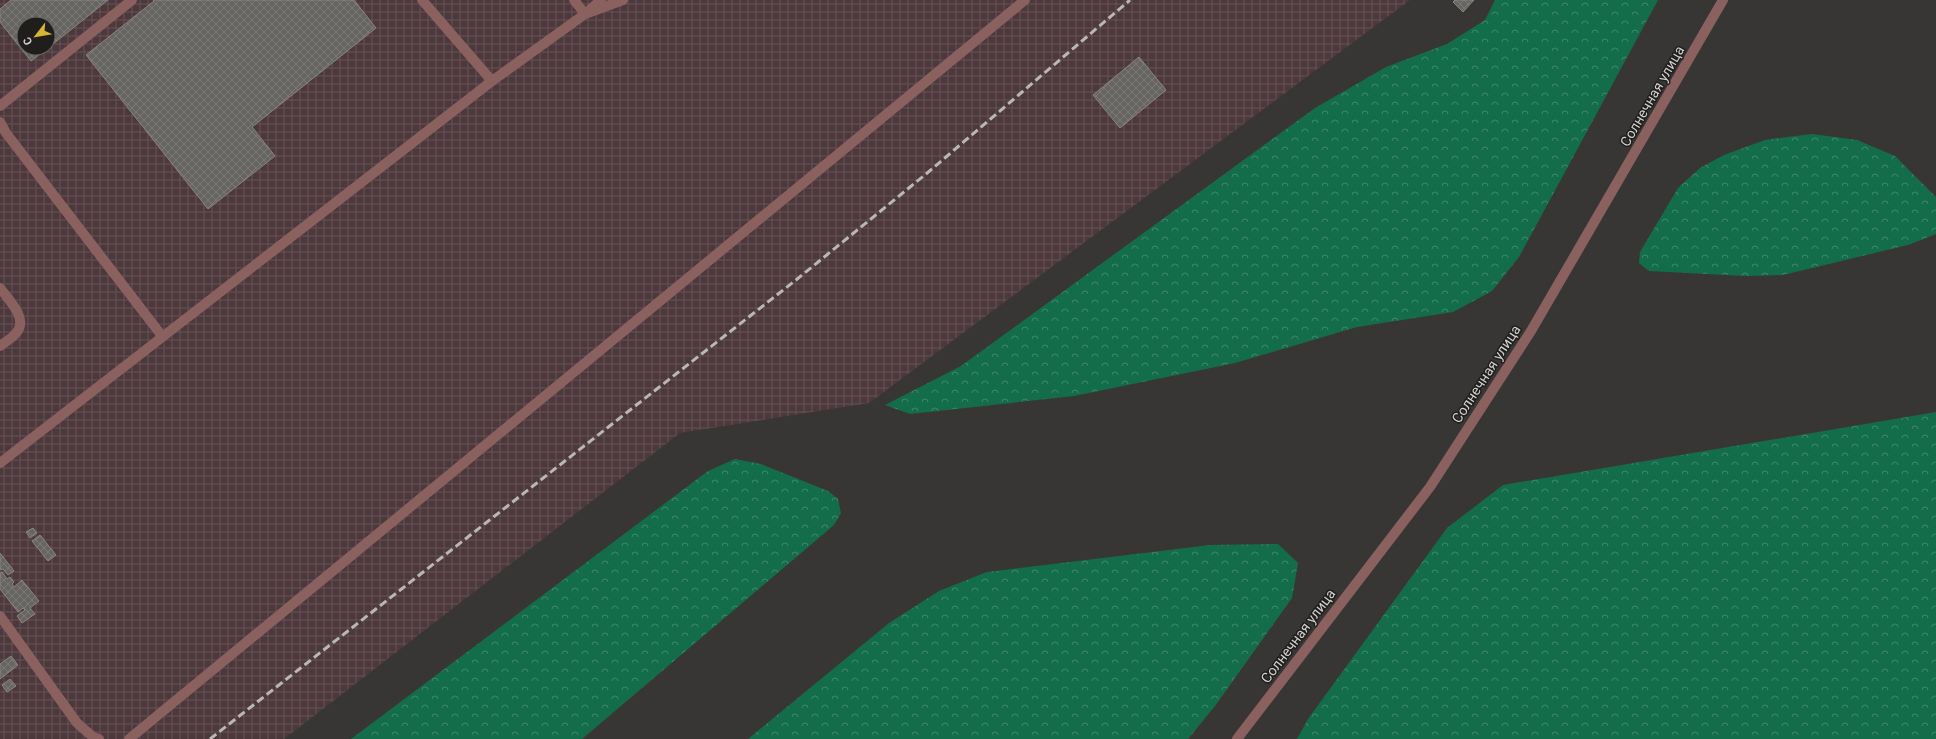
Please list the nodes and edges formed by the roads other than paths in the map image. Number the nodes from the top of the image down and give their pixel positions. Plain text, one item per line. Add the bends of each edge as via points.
1 (132, 0) edge
2 (422, 0) edge
3 (574, 0) edge
4 (601, 0) edge
5 (623, 0) edge
6 (1025, 0) edge
7 (1723, 0) edge
8 (585, 14) junction
9 (492, 81) junction
10 (0, 106) edge
11 (0, 122) edge
12 (0, 288) edge
13 (162, 336) junction
14 (0, 346) edge
15 (0, 463) edge
16 (0, 616) edge
17 (99, 739) edge
18 (129, 739) edge
19 (1237, 739) edge

1 - 10 street
2 - 9 street
3 - 8 street
4 - 8 street
5 - 8 street
6 - 18 street
7 - 19 street, Солнечная улица via 1531,331 1430,487
8 - 9 street
9 - 13 street
11 - 13 street
12 - 14 street via 19,316 21,325 17,332
13 - 15 street
16 - 17 street via 77,723

